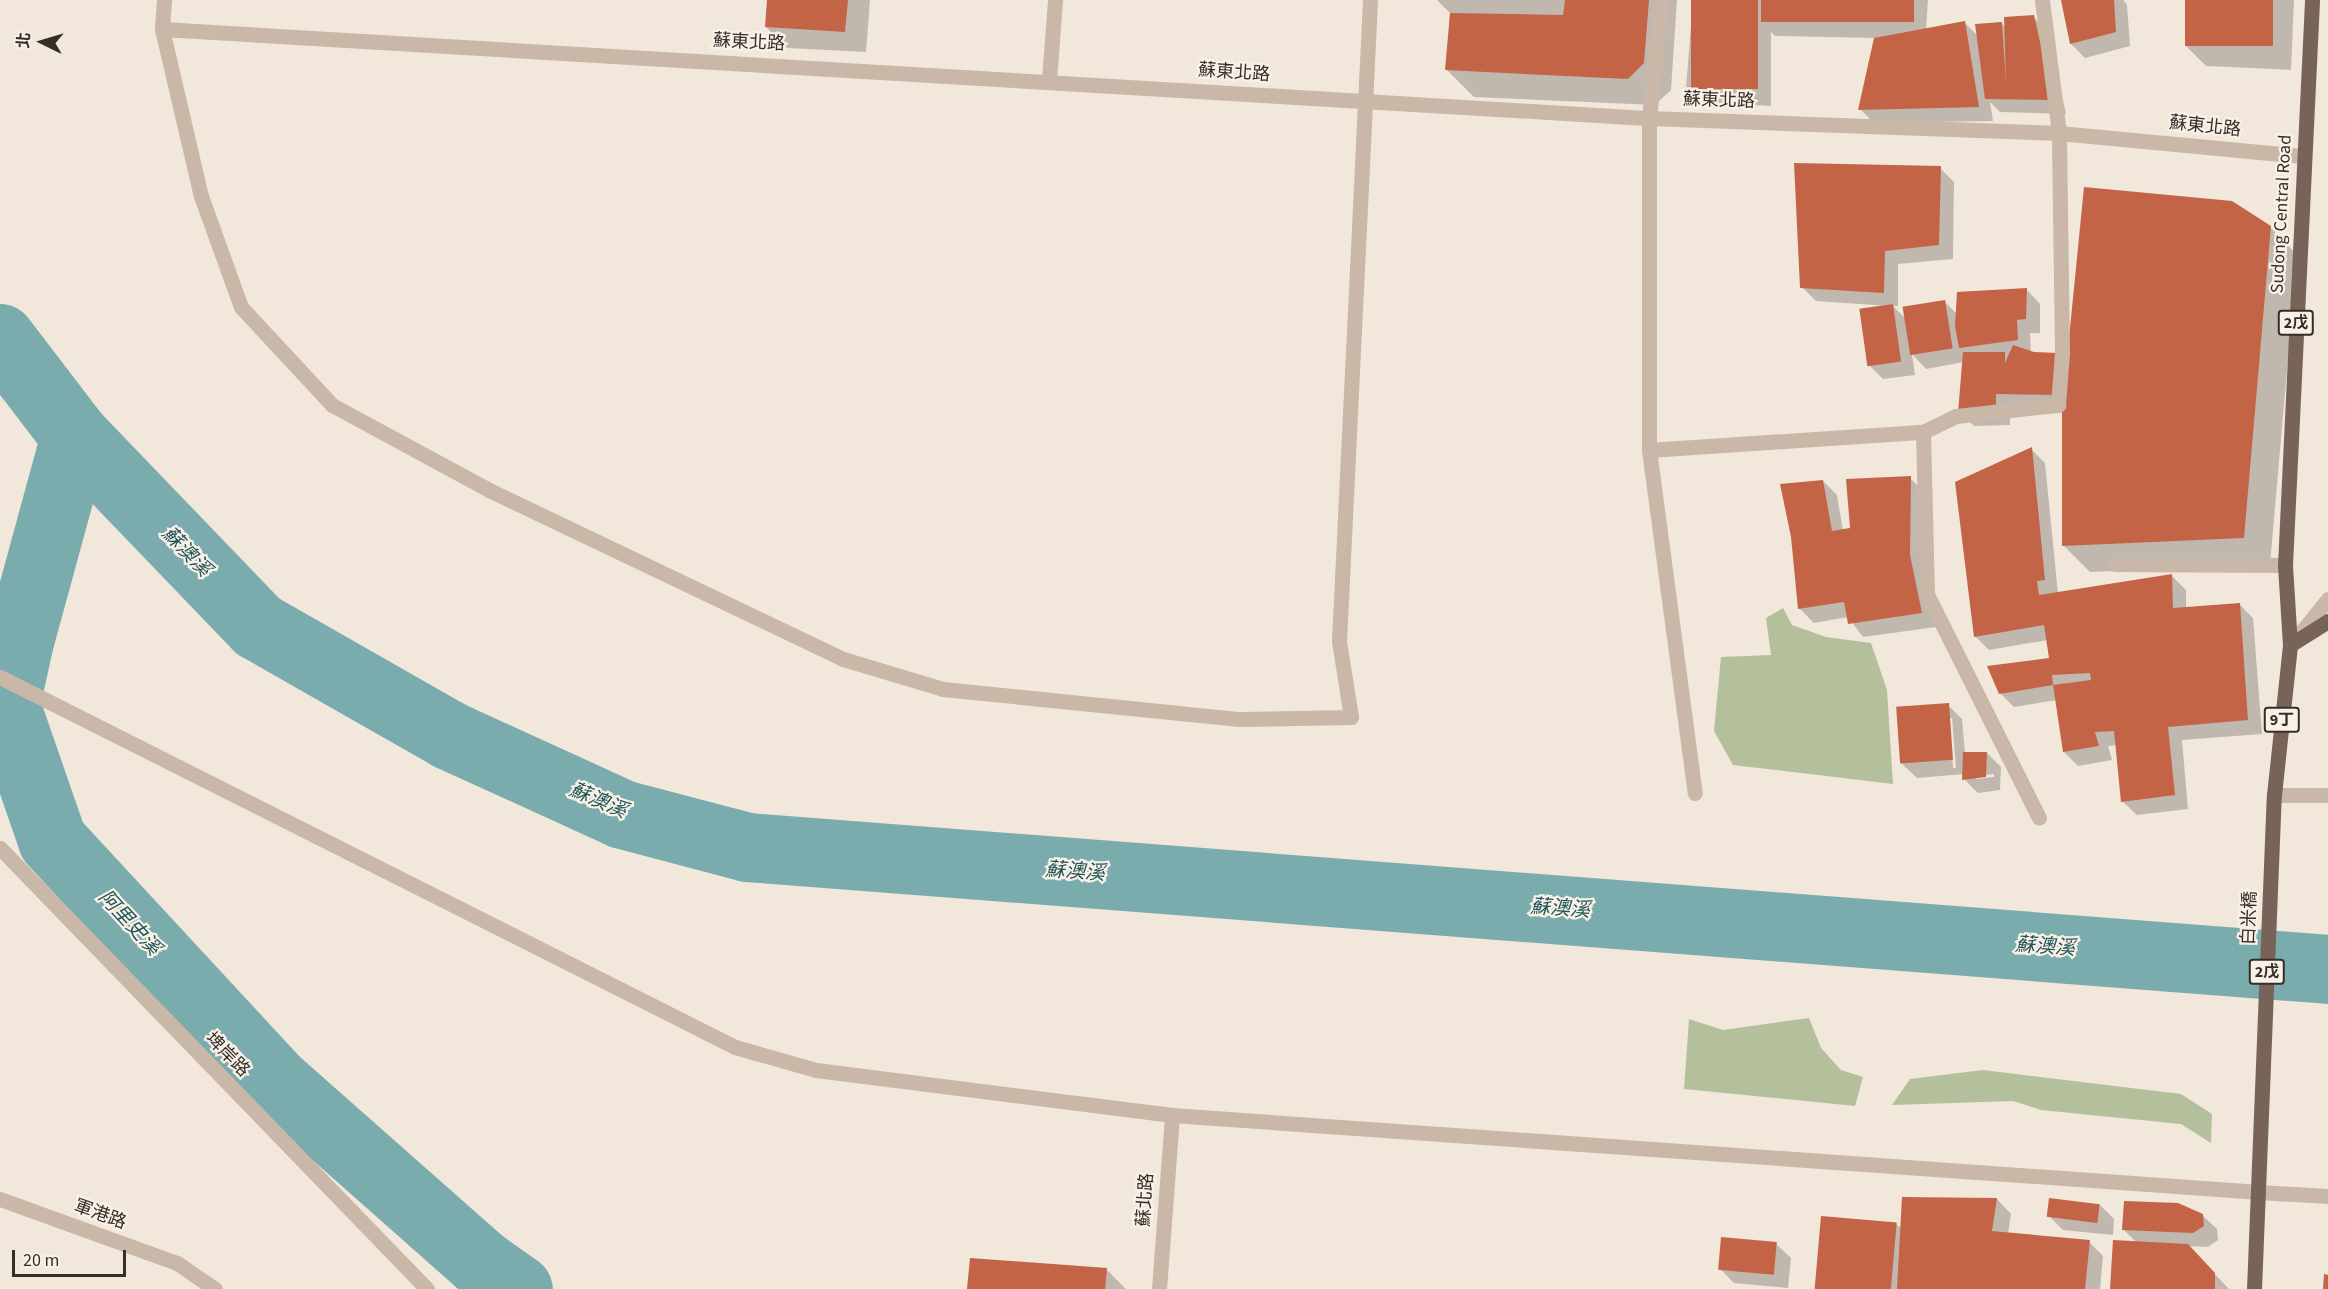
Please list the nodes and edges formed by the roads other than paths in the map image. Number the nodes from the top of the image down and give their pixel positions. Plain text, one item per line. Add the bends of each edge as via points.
1 (164, 0) edge
2 (1055, 0) edge
3 (1370, 0) edge
4 (1661, 0) edge
5 (2042, 0) edge
6 (2312, 0) edge
7 (162, 29) junction
8 (1049, 80) junction
9 (1364, 101) junction
10 (1649, 118) junction
11 (2059, 133) junction
12 (2304, 156) junction
13 (1923, 432) junction
14 (1649, 450) junction
15 (2115, 564) dead end
16 (2285, 565) junction
17 (2328, 599) edge
18 (2328, 621) edge
19 (2290, 645) junction
20 (0, 676) edge
21 (1695, 793) dead end
22 (2274, 795) junction
23 (2328, 795) edge
24 (2039, 818) dead end
25 (0, 848) edge
26 (1172, 1115) junction
27 (2259, 1192) junction
28 (2328, 1196) edge
29 (0, 1199) edge
30 (215, 1289) edge
31 (427, 1289) edge
32 (1159, 1289) edge
33 (2254, 1289) edge

1 - 7 street
2 - 8 street
3 - 9 street
4 - 10 street
5 - 11 street
6 - 12 main road, Sudong Central Road / 2戊
7 - 8 street, 蘇東北路
7 - 9 street via 201,196 240,307 332,405 491,491 843,659 942,689 1239,719 1351,717 1339,641
8 - 9 street, 蘇東北路
9 - 10 street, 蘇東北路
10 - 11 street, 蘇東北路
10 - 14 street
11 - 12 street, 蘇東北路
11 - 13 street via 2062,353 2058,405 1956,416
12 - 16 main road, Sudong Central Road / 2戊
13 - 14 street
13 - 24 street via 1927,594
14 - 21 street
15 - 16 street
16 - 19 main road, Sudong Central Road / 2戊
17 - 19 street
18 - 19 main road
19 - 22 main road, 9丁
20 - 26 street via 735,1047 816,1070
22 - 23 street
22 - 27 main road, 白米橋 / 2戊
25 - 31 street, 埤岸路
26 - 27 street
26 - 32 street, 蘇北路
27 - 28 street
27 - 33 main road, 2戊
29 - 30 street, 軍港路 via 177,1263

